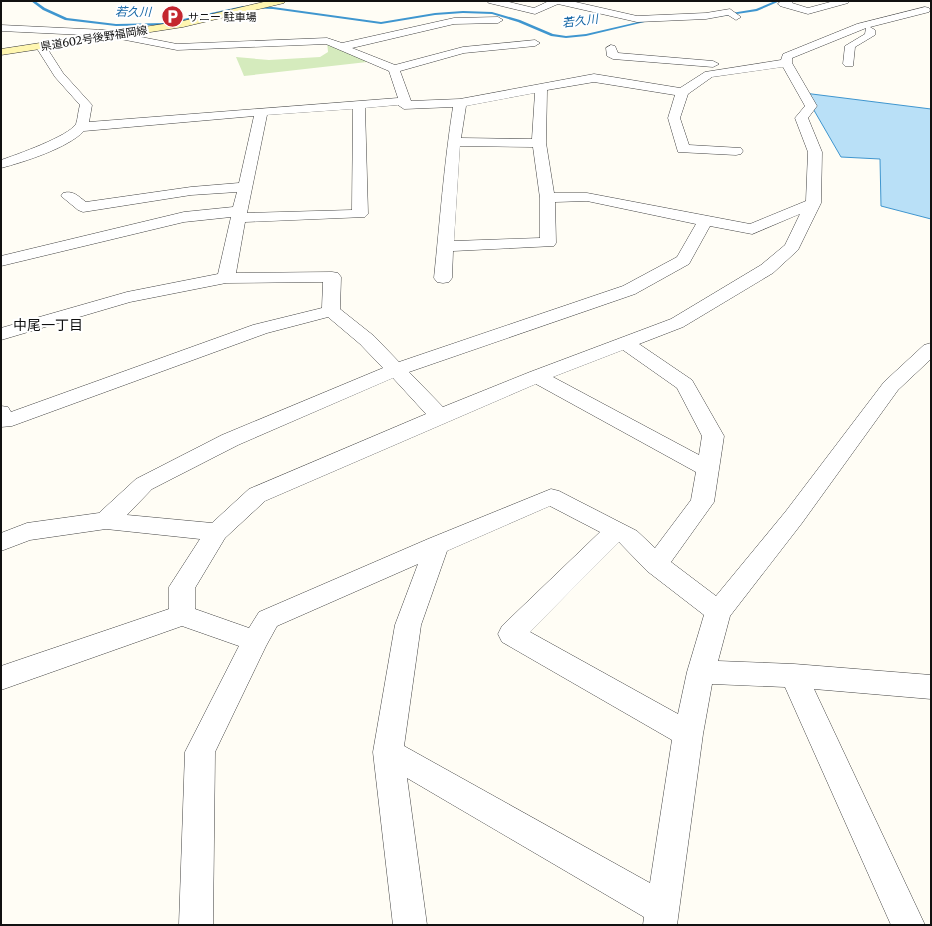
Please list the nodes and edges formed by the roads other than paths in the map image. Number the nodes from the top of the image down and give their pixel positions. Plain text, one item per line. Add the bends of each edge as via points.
1 (281, 1) edge
2 (492, 1) edge
3 (557, 1) edge
4 (789, 1) edge
5 (844, 1) edge
6 (908, 3) dead end
7 (929, 11) edge
8 (638, 19) junction
9 (498, 20) dead end
10 (710, 20) dead end
11 (615, 24) dead end
12 (862, 26) junction
13 (1, 28) edge
14 (120, 35) junction
15 (535, 43) dead end
16 (41, 47) junction
17 (341, 47) junction
18 (610, 48) dead end
19 (3, 52) edge
20 (708, 52) dead end
21 (786, 63) junction
22 (713, 64) junction
23 (849, 64) dead end
24 (394, 69) junction
25 (737, 70) junction
26 (541, 88) junction
27 (682, 92) junction
28 (404, 101) junction
29 (460, 103) junction
30 (359, 105) junction
31 (261, 112) junction
32 (80, 127) junction
33 (454, 142) junction
34 (539, 142) junction
35 (736, 151) dead end
36 (1, 164) edge
37 (245, 187) junction
38 (68, 196) dead end
39 (547, 198) junction
40 (813, 203) junction
41 (239, 214) junction
42 (705, 221) junction
43 (445, 246) junction
44 (1, 261) edge
45 (226, 278) junction
46 (443, 278) dead end
47 (331, 310) junction
48 (1, 334) edge
49 (625, 343) junction
50 (931, 349) edge
51 (396, 370) junction
52 (537, 376) junction
53 (440, 416) junction
54 (2, 418) edge
55 (706, 469) junction
56 (106, 521) junction
57 (616, 531) junction
58 (217, 532) junction
59 (1, 542) edge
60 (437, 545) junction
61 (656, 564) junction
62 (718, 612) junction
63 (182, 615) junction
64 (255, 641) junction
65 (701, 672) junction
66 (794, 676) junction
67 (1, 678) edge
68 (931, 687) edge
69 (688, 734) junction
70 (388, 752) junction
71 (661, 917) edge
72 (196, 925) edge
73 (410, 925) edge
74 (908, 925) edge

1 - 14 main road, 県道602号後野福岡線 via 183,24
2 - 3 street via 535,11
3 - 8 street
4 - 5 street via 784,4 808,11
6 - 7 street
7 - 12 street
8 - 10 street via 733,14
8 - 11 street
9 - 17 street via 447,22
12 - 21 street via 787,56
12 - 23 street via 871,30 870,35 850,46
13 - 14 street
14 - 16 main road, 県道602号後野福岡線
14 - 17 street via 177,47 326,41
15 - 24 street via 463,50
16 - 19 main road, 県道602号後野福岡線
16 - 32 street via 59,74 86,105
17 - 24 street
18 - 22 street via 613,56
20 - 22 street
21 - 25 street
21 - 40 street via 812,106 801,118 815,152
22 - 25 street
24 - 28 street
25 - 27 street via 709,74
26 - 27 street via 594,78
26 - 29 street
26 - 34 street
27 - 35 street via 674,118 683,149
28 - 29 street via 404,105
28 - 30 street
29 - 33 street
30 - 31 street
30 - 41 street via 360,214
31 - 32 street
31 - 37 street
32 - 36 street via 70,135 23,157
33 - 34 street
33 - 43 street
34 - 39 street
37 - 38 street via 191,191 83,207
37 - 41 street
39 - 42 street via 587,197
39 - 43 street via 548,243
40 - 42 street via 752,229
40 - 49 street via 792,247 767,269 677,323
41 - 44 street via 184,217
41 - 45 street
42 - 51 street via 683,260 629,290
43 - 46 street
45 - 47 street via 332,277
45 - 48 street via 127,297
47 - 51 street via 367,340
47 - 54 street via 260,329
49 - 52 street
49 - 55 street via 686,384 713,436
50 - 62 street via 891,386 794,517
51 - 53 street
51 - 56 street via 230,440 144,484
52 - 53 street
52 - 55 street
53 - 58 street via 258,495
55 - 61 street via 702,502
56 - 58 street
56 - 59 street via 27,532
57 - 60 street via 551,497
57 - 61 street via 629,537
57 - 69 street via 510,634
58 - 63 street via 182,587
60 - 64 street via 268,619
60 - 70 street via 408,625
61 - 62 street
62 - 65 street
63 - 64 street
63 - 67 street
64 - 72 street via 200,752
65 - 66 street
65 - 69 street
66 - 68 street
66 - 74 street
69 - 71 street
70 - 71 street
70 - 73 street

